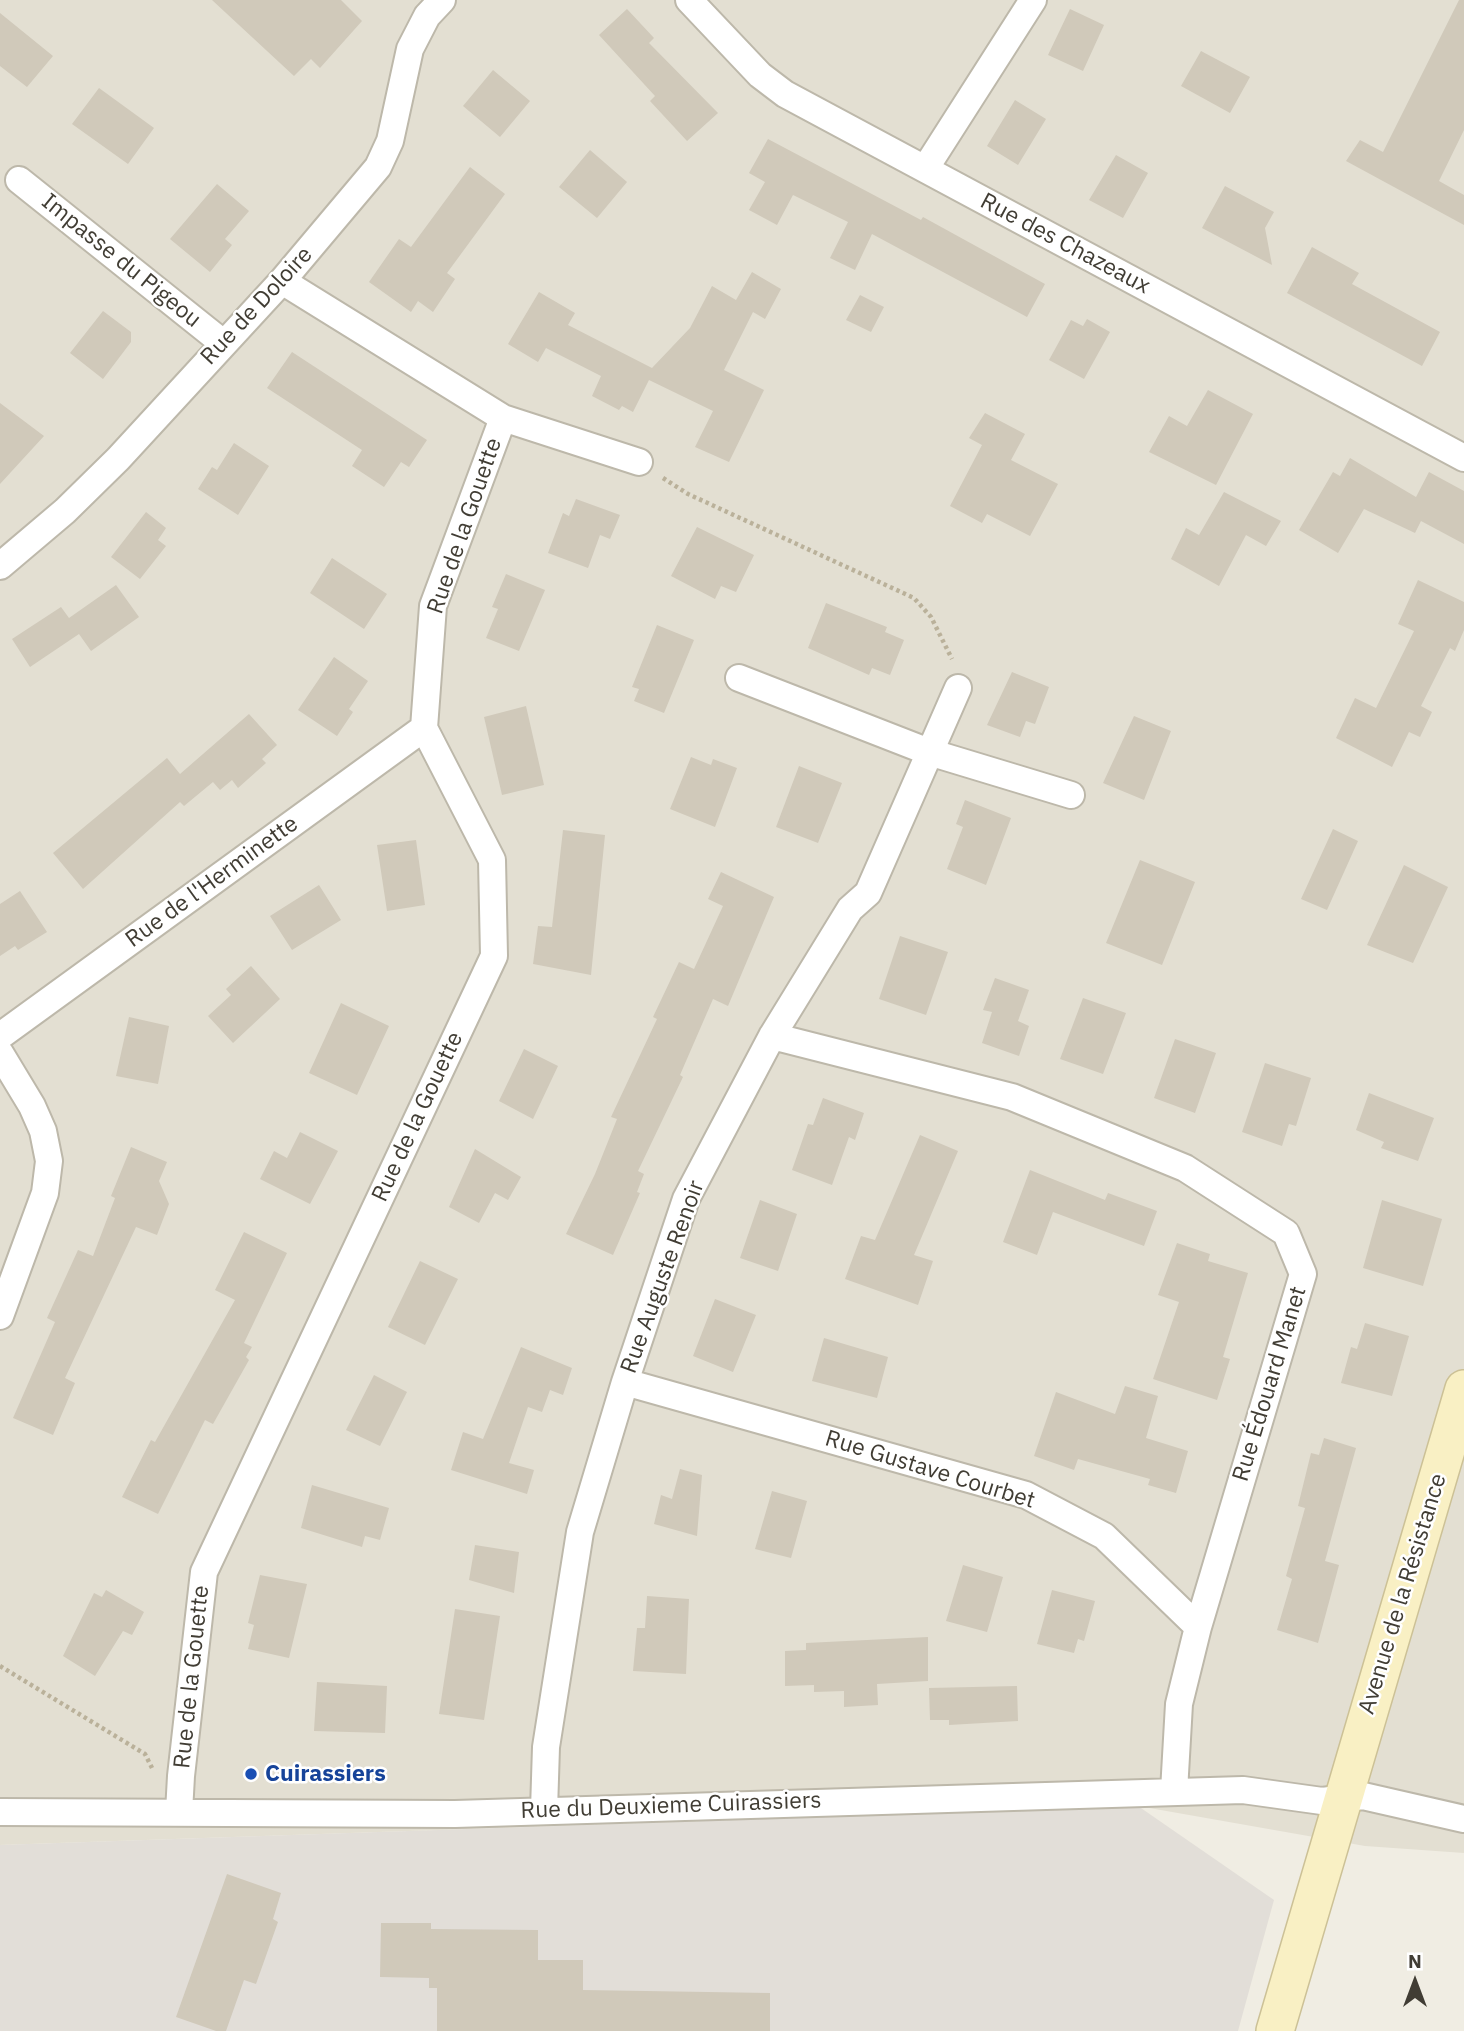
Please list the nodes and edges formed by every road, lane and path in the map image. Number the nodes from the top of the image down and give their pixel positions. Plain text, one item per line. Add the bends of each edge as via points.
1 (442, 0) edge
2 (689, 0) edge
3 (1033, 0) edge
4 (925, 169) junction
5 (19, 180) dead end
6 (282, 281) junction
7 (223, 343) junction
8 (503, 418) junction
9 (1464, 458) edge
10 (639, 462) joint
11 (2, 561) edge
12 (739, 678) dead end
13 (958, 688) joint
14 (424, 728) junction
15 (929, 752) junction
16 (1071, 795) dead end
17 (0, 1036) edge
18 (772, 1036) junction
19 (0, 1053) edge
20 (0, 1316) edge
21 (625, 1382) junction
22 (1464, 1389) edge
23 (1198, 1627) junction
24 (0, 1666) edge
25 (155, 1775) dead end
26 (1174, 1790) junction
27 (1341, 1799) junction
28 (544, 1810) junction
29 (0, 1812) edge
30 (179, 1812) junction
31 (1464, 1819) edge
32 (1275, 2031) edge

1 - 6 street, Rue de Doloire via 427,16 410,49 390,141 378,167
2 - 4 street, Rue des Chazeaux via 760,75 785,94
3 - 4 street
4 - 9 street, Rue des Chazeaux
5 - 7 street, Impasse du Pigeou
6 - 7 street, Rue de Doloire
6 - 8 street
7 - 11 street, Rue de Doloire via 118,458
8 - 10 street
8 - 14 street, Rue de la Gouette via 433,606
10 - 13 path via 688,494 914,598 951,653
12 - 15 street
13 - 15 street, Rue Auguste Renoir
14 - 17 street, Rue de l'Herminette
14 - 30 street, Rue de la Gouette via 492,860 494,957 204,1572
15 - 16 street
15 - 18 street, Rue Auguste Renoir via 868,893 850,909
18 - 21 street, Rue Auguste Renoir via 687,1199
18 - 23 street, Rue Édouard Manet via 1012,1097 1185,1168 1286,1233 1303,1274
19 - 20 street via 32,1106 49,1161 45,1193
21 - 23 street, Rue Gustave Courbet via 1026,1495 1104,1536
21 - 28 street, Rue Auguste Renoir via 580,1532 546,1747
22 - 27 main road, Avenue de la Résistance
23 - 26 street, Rue Édouard Manet via 1179,1704
24 - 25 path via 145,1754
26 - 27 street, Rue du Deuxieme Cuirassiers via 1243,1790 1322,1801
26 - 28 street, Rue du Deuxieme Cuirassiers
27 - 31 street, Rue du Deuxieme Cuirassiers via 1363,1796
27 - 32 main road, Avenue de la Résistance
28 - 30 street, Rue du Deuxieme Cuirassiers via 455,1814
29 - 30 street, Rue du Deuxieme Cuirassiers

